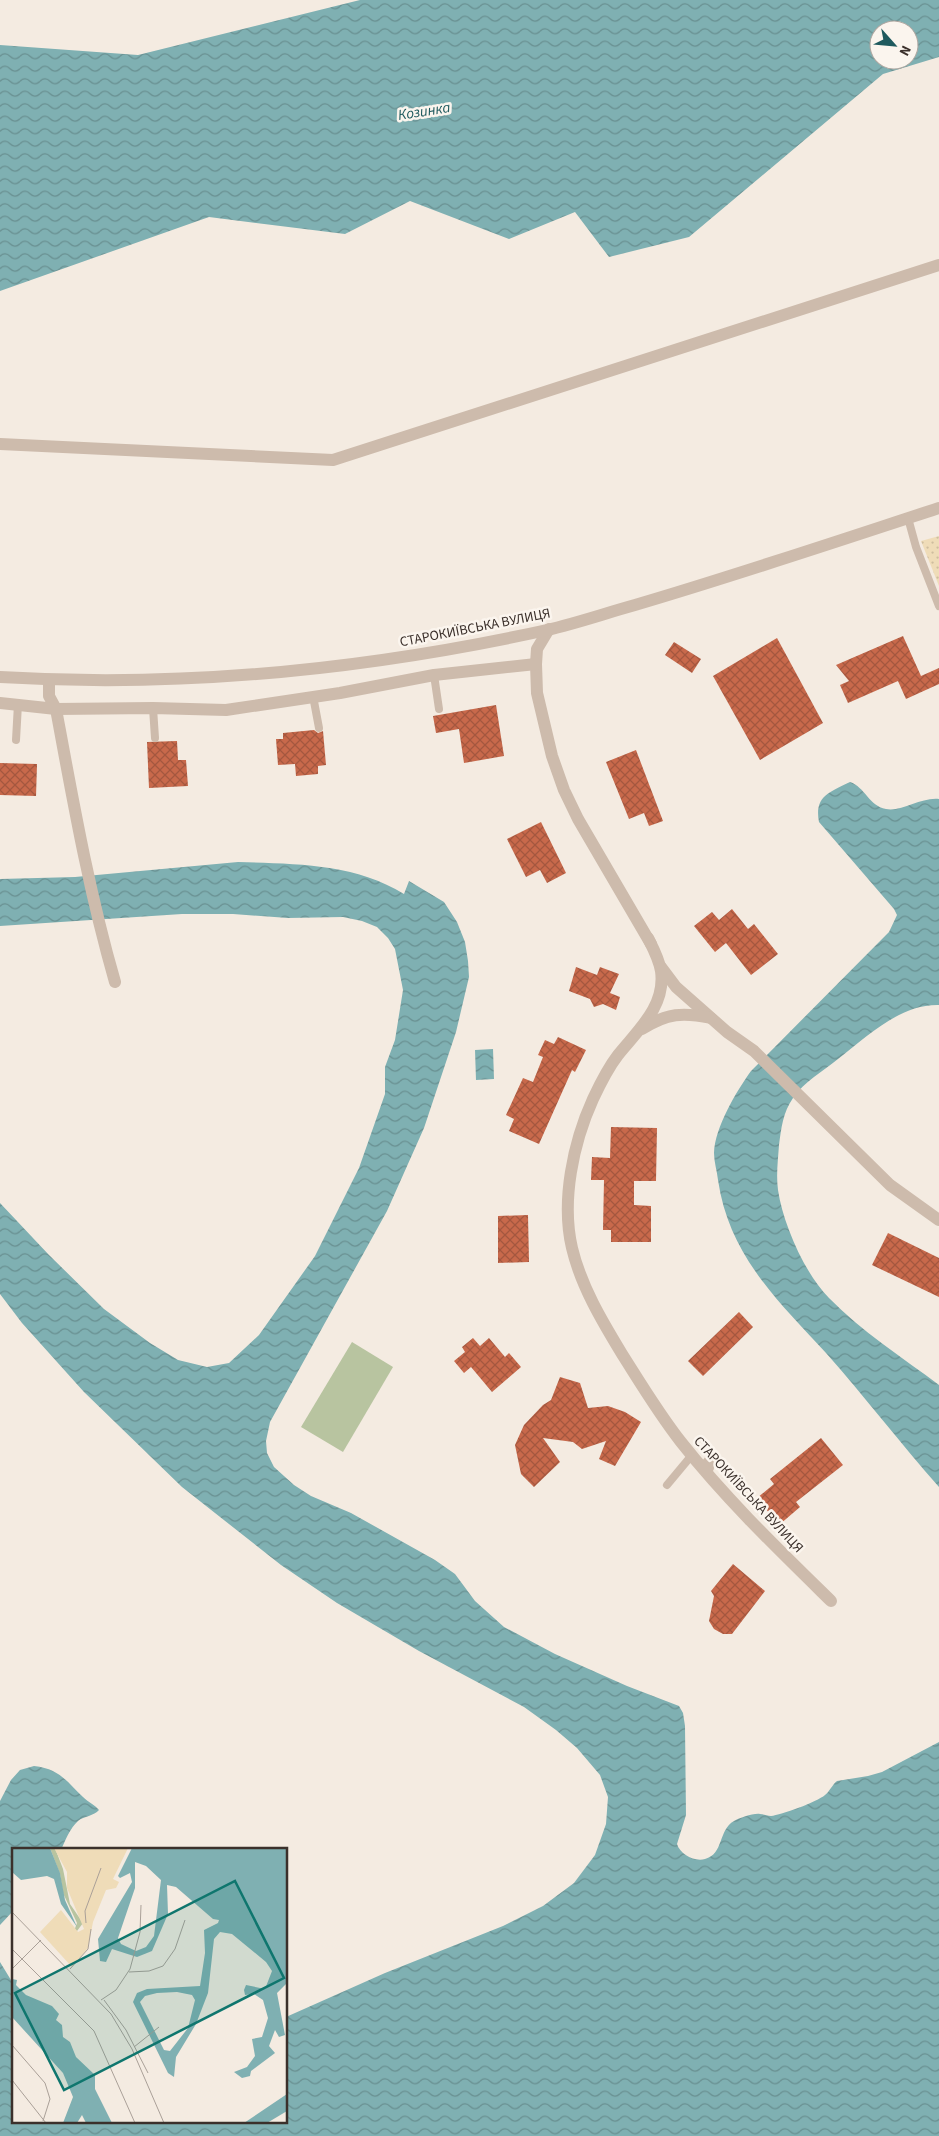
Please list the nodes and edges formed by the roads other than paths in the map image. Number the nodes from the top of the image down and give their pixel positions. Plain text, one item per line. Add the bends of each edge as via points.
1 (939, 265) edge
2 (0, 444) edge
3 (939, 508) edge
4 (908, 518) junction
5 (939, 606) edge
6 (549, 629) junction
7 (536, 664) junction
8 (434, 675) junction
9 (0, 677) edge
10 (49, 680) junction
11 (313, 696) junction
12 (0, 703) edge
13 (18, 704) junction
14 (153, 708) junction
15 (56, 709) junction
16 (439, 710) dead end
17 (319, 728) dead end
18 (154, 738) dead end
19 (16, 740) dead end
20 (648, 938) junction
21 (115, 982) dead end
22 (711, 1018) junction
23 (640, 1030) junction
24 (939, 1220) edge
25 (692, 1455) junction
26 (667, 1485) dead end
27 (831, 1601) dead end

1 - 2 street via 332,460
3 - 4 street, СТАРОКИЇВСЬКА ВУЛИЦЯ
4 - 5 lane
4 - 6 street, СТАРОКИЇВСЬКА ВУЛИЦЯ via 680,592
6 - 7 street via 537,649
6 - 10 street, СТАРОКИЇВСЬКА ВУЛИЦЯ via 423,653 293,669 188,678
7 - 8 street
7 - 20 street via 537,693 564,790
8 - 11 street
8 - 16 lane
9 - 10 street, СТАРОКИЇВСЬКА ВУЛИЦЯ
10 - 15 street via 49,696
11 - 14 street via 226,710
11 - 17 lane
12 - 13 street
13 - 15 street
13 - 19 lane
14 - 15 street
14 - 18 lane
15 - 21 street via 81,845
20 - 22 street via 670,981
20 - 23 street, СТАРОКИЇВСЬКА ВУЛИЦЯ via 659,962 661,983 655,1006
22 - 23 street via 674,1014
22 - 24 street via 754,1051 890,1185
23 - 25 street, СТАРОКИЇВСЬКА ВУЛИЦЯ via 604,1077 584,1123 571,1175 569,1227 578,1269 596,1308 656,1408
25 - 26 lane
25 - 27 street, СТАРОКИЇВСЬКА ВУЛИЦЯ via 758,1529

